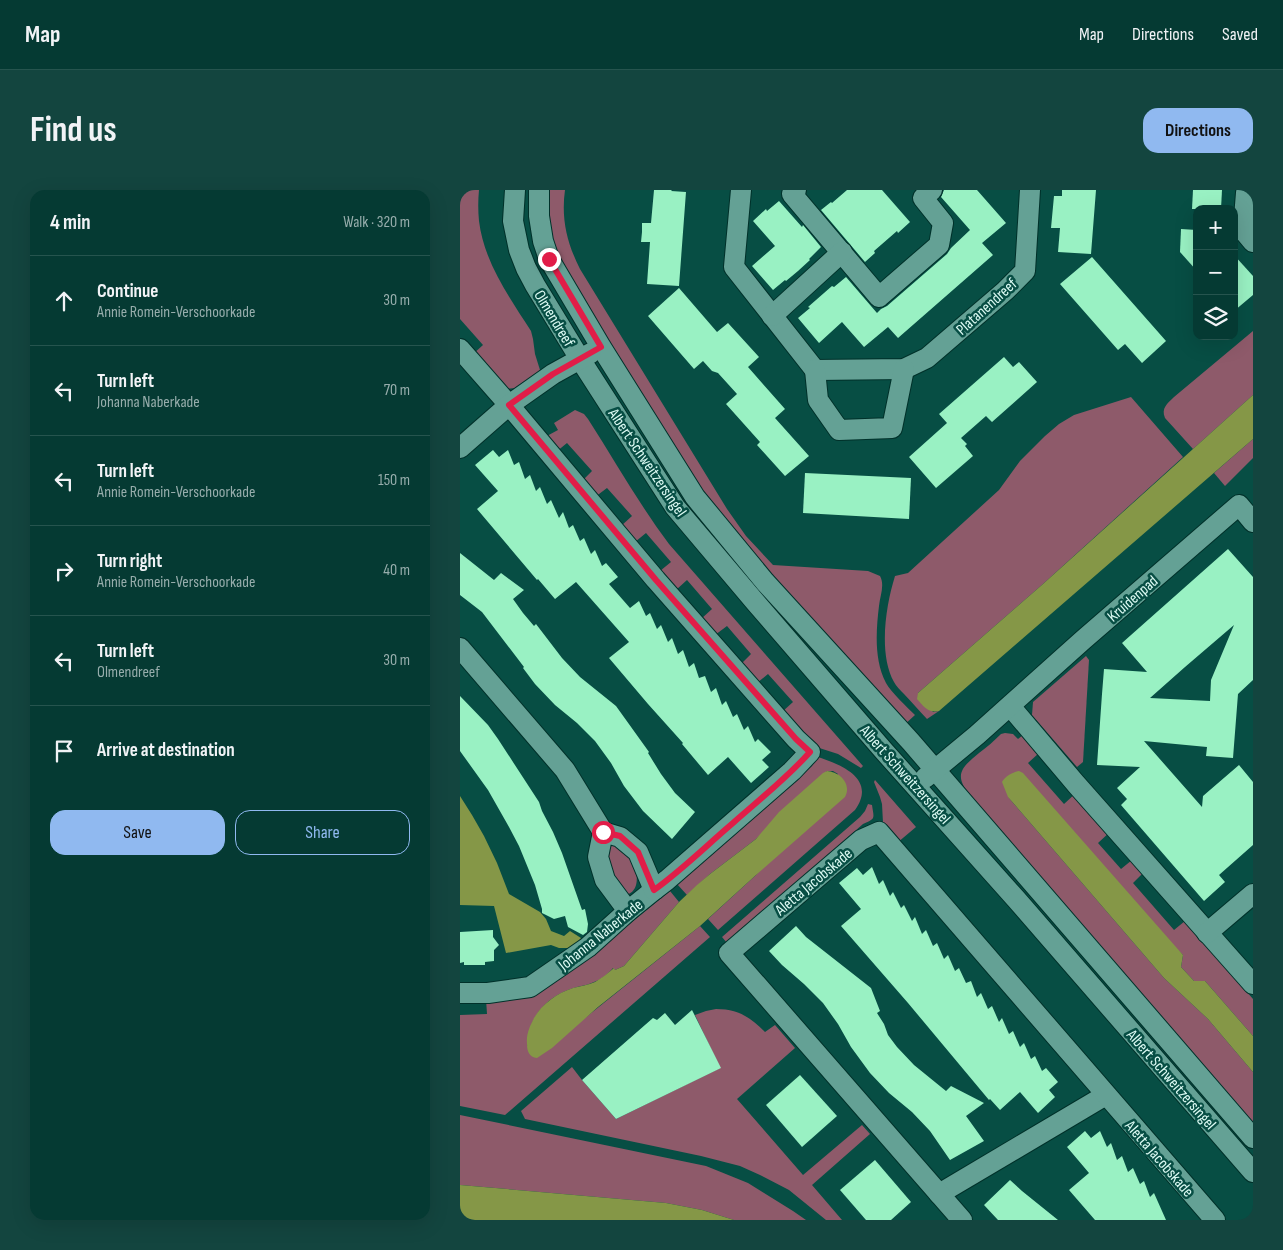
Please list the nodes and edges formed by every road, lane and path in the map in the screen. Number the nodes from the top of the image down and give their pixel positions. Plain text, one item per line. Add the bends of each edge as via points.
1 (514, 190) edge
2 (539, 190) edge
3 (741, 190) edge
4 (796, 190) edge
5 (932, 190) edge
6 (1030, 190) edge
7 (1250, 190) edge
8 (1253, 242) edge
9 (842, 252) junction
10 (772, 316) junction
11 (601, 347) junction
12 (460, 349) edge
13 (580, 359) junction
14 (904, 369) junction
15 (815, 370) junction
16 (509, 405) junction
17 (460, 448) edge
18 (1253, 522) edge
19 (460, 648) edge
20 (1010, 706) junction
21 (935, 770) junction
22 (916, 786) junction
23 (603, 832) junction
24 (654, 890) junction
25 (1253, 894) edge
26 (628, 911) junction
27 (1207, 933) junction
28 (1253, 984) edge
29 (460, 993) edge
30 (1106, 1095) junction
31 (1253, 1138) edge
32 (1253, 1172) edge
33 (939, 1194) junction
34 (962, 1220) edge
35 (1215, 1220) edge

1 - 13 street, Olmendreef via 513,221 526,268
2 - 11 street, Olmendreef via 538,216 549,259
3 - 10 street via 734,267
4 - 9 street via 792,194
5 - 9 street via 923,198 943,223 939,244 879,296
6 - 14 street, Platanendreef via 1025,271 927,358
7 - 8 street via 1246,194 1244,230
9 - 10 street
10 - 15 street
11 - 13 street
11 - 21 street, Albert Schweitzersingel via 695,497 765,582
12 - 16 street
13 - 16 street
13 - 22 street, Albert Schweitzersingel via 675,508
14 - 15 street, Platanendreef
14 - 15 street via 892,428 839,430 818,400
16 - 17 street
16 - 24 street, Johanna Naberkade via 656,580 810,752
18 - 20 street, Kruidenpad via 1238,505
19 - 23 street via 565,770
20 - 21 street, Kruidenpad
20 - 27 street
21 - 22 street, Kruidenpad
21 - 31 street, Albert Schweitzersingel
22 - 32 street, Albert Schweitzersingel
23 - 24 street via 620,836 638,852
23 - 26 street via 598,857 605,880
24 - 26 street, Johanna Naberkade
25 - 27 street
26 - 29 street, Johanna Naberkade via 588,947 530,987
27 - 28 street
30 - 33 street
30 - 33 street, Aletta Jacobskade via 879,832 861,840 729,953
30 - 35 street, Aletta Jacobskade
33 - 34 street, Aletta Jacobskade

